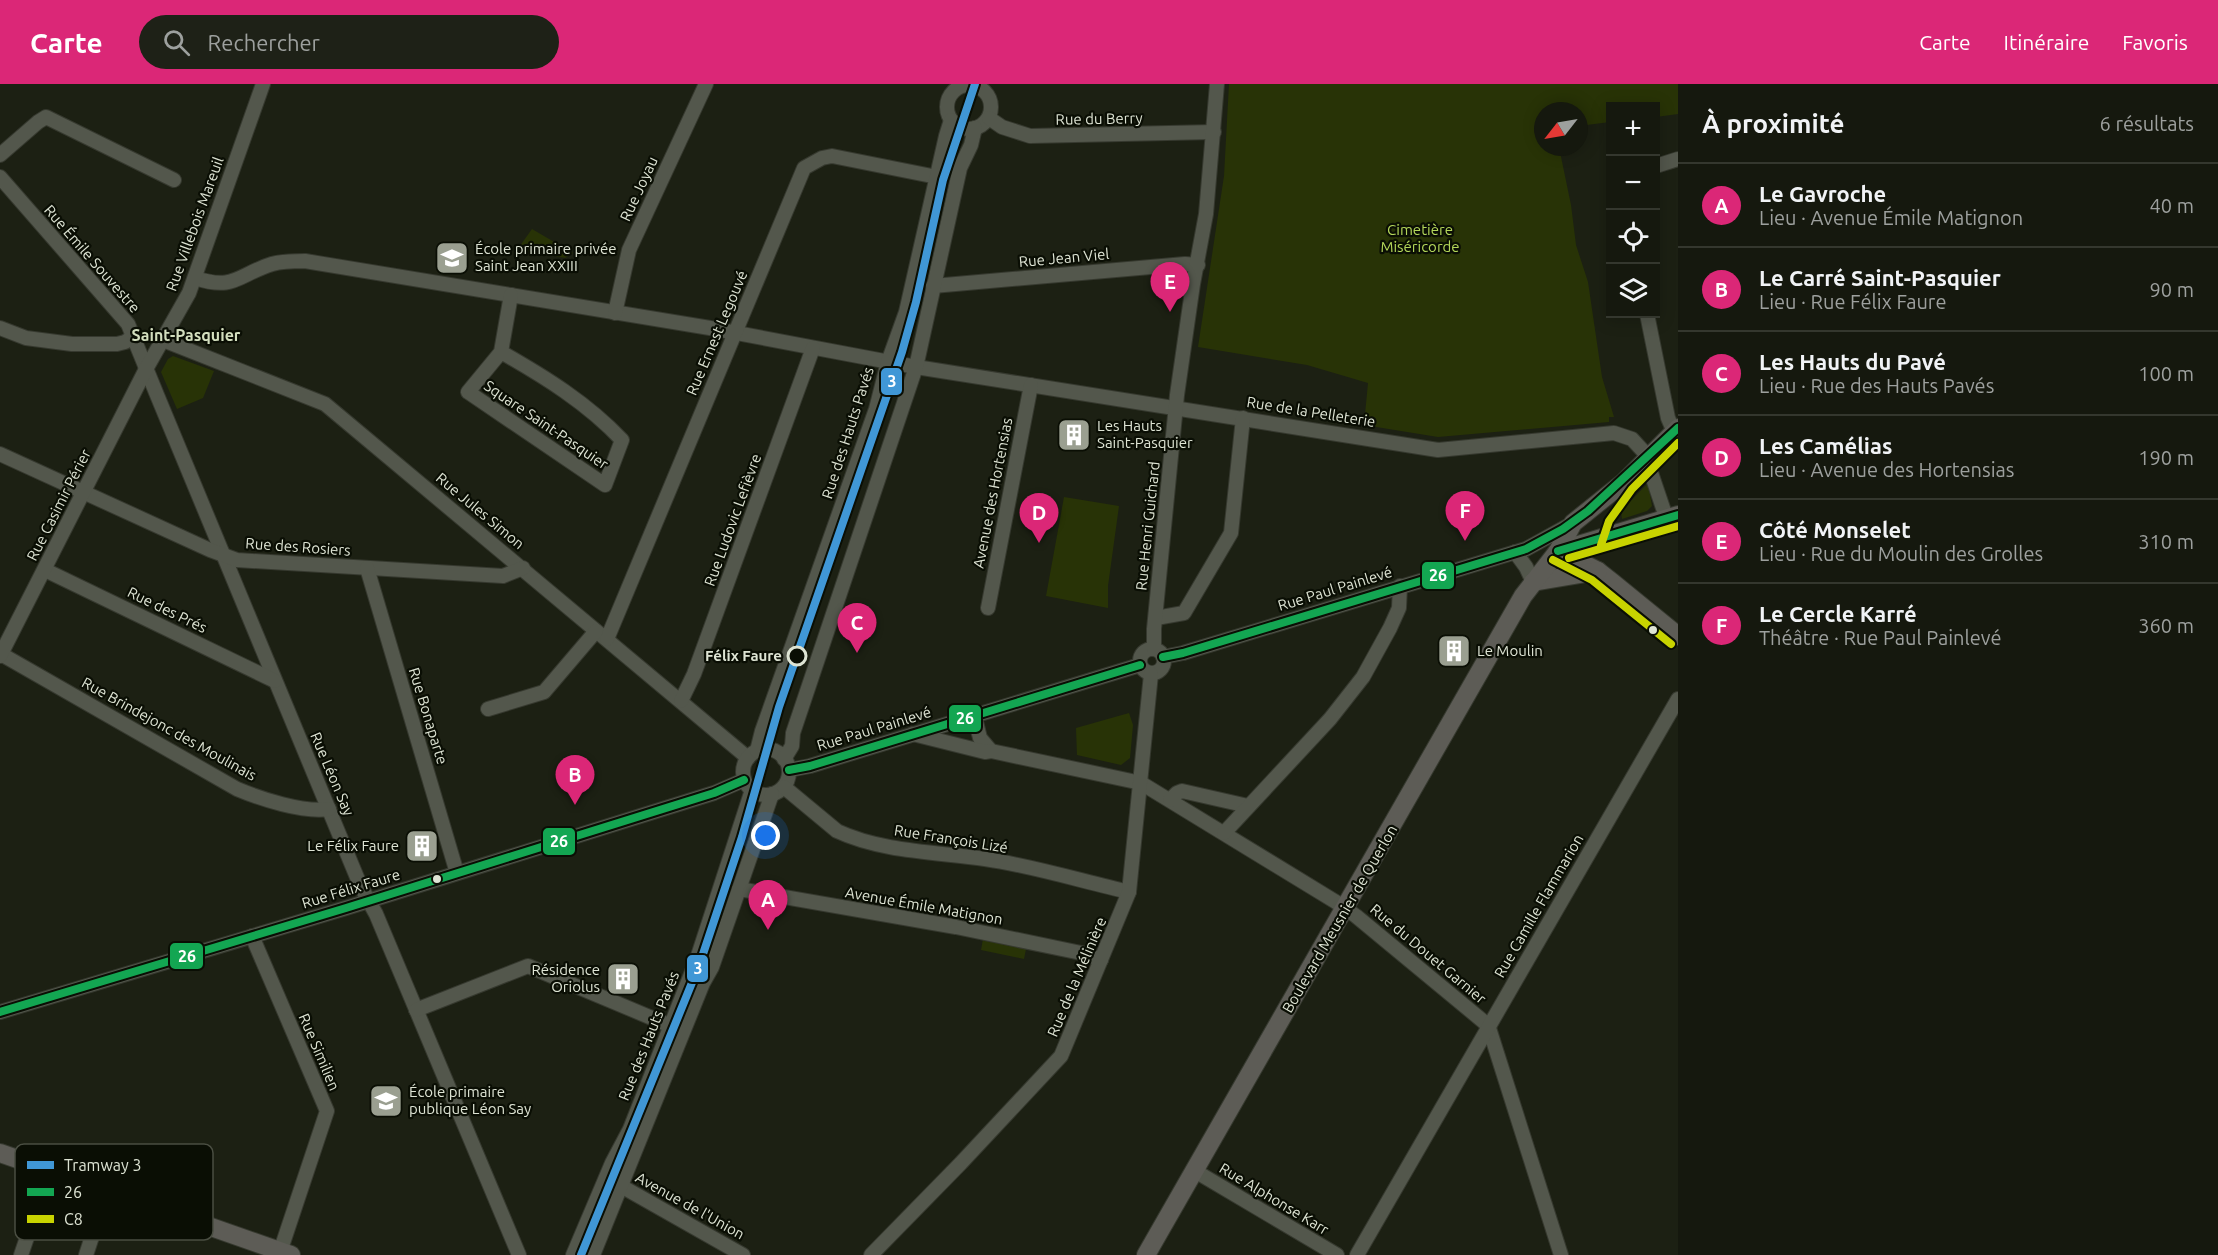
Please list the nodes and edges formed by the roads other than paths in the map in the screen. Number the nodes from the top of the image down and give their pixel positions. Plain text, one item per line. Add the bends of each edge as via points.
1 (263, 84) edge
2 (706, 84) edge
3 (1217, 84) edge
4 (956, 86) edge
5 (989, 89) edge
6 (989, 118) junction
7 (951, 120) junction
8 (975, 128) junction
9 (1214, 132) junction
10 (0, 155) edge
11 (1678, 159) edge
12 (1660, 165) edge
13 (0, 177) edge
14 (937, 177) junction
15 (174, 180) dead end
16 (1198, 265) junction
17 (195, 278) junction
18 (933, 286) junction
19 (511, 295) junction
20 (615, 313) junction
21 (1648, 318) edge
22 (0, 328) edge
23 (735, 333) junction
24 (134, 336) junction
25 (163, 340) junction
26 (813, 348) junction
27 (501, 352) junction
28 (894, 363) junction
29 (916, 367) junction
30 (146, 369) junction
31 (1031, 385) junction
32 (1176, 407) junction
33 (1243, 418) junction
34 (1676, 430) edge
35 (0, 454) edge
36 (1646, 459) junction
37 (1624, 482) junction
38 (84, 492) junction
39 (1672, 516) edge
40 (1573, 523) junction
41 (1591, 540) junction
42 (1521, 551) junction
43 (1558, 551) junction
44 (224, 555) junction
45 (367, 568) junction
46 (523, 568) junction
47 (45, 570) junction
48 (1598, 571) junction
49 (1533, 582) junction
50 (1400, 586) junction
51 (988, 608) dead end
52 (1156, 618) junction
53 (602, 635) junction
54 (1678, 636) edge
55 (1159, 653) junction
56 (1, 655) edge
57 (1140, 665) junction
58 (1151, 674) junction
59 (275, 681) junction
60 (1678, 699) edge
61 (681, 701) junction
62 (488, 709) dead end
63 (974, 714) junction
64 (913, 734) junction
65 (991, 751) junction
66 (752, 754) junction
67 (787, 764) junction
68 (1142, 783) junction
69 (748, 785) junction
70 (778, 790) junction
71 (1170, 800) junction
72 (1248, 806) junction
73 (329, 809) junction
74 (1224, 833) junction
75 (457, 873) junction
76 (739, 889) junction
77 (1129, 892) junction
78 (369, 901) junction
79 (1346, 909) junction
80 (252, 936) junction
81 (1101, 960) junction
82 (416, 1010) junction
83 (0, 1012) edge
84 (672, 1026) junction
85 (1489, 1028) junction
86 (0, 1153) edge
87 (15, 1158) edge
88 (1195, 1171) junction
89 (621, 1186) junction
90 (213, 1229) edge
91 (26, 1240) edge
92 (91, 1240) edge
93 (284, 1254) edge
94 (21, 1255) edge
95 (86, 1255) edge
96 (519, 1255) edge
97 (573, 1255) edge
98 (593, 1255) edge
99 (743, 1255) edge
100 (871, 1255) edge
101 (1146, 1255) edge
102 (1337, 1255) edge
103 (1357, 1255) edge
104 (1561, 1255) edge

1 - 17 street, Rue Villebois Mareuil
2 - 20 street, Rue Joyau via 629,250
3 - 9 street, Rue Henri Guichard
4 - 5 street
4 - 7 street via 947,106
5 - 6 street
6 - 8 street
6 - 9 street, Rue du Berry via 1002,127 1030,136
7 - 8 street via 962,128
7 - 14 street, Rue des Hauts Pavés
8 - 18 street via 960,168
9 - 16 street, Rue Henri Guichard
10 - 15 street via 46,117
11 - 12 street
13 - 24 street, Rue Émile Souvestre via 128,324
14 - 23 street, Rue Ernest Legouvé via 832,156 804,168
14 - 28 street, Rue des Hauts Pavés
16 - 18 street, Rue Jean Viel
16 - 32 street, Rue Henri Guichard
17 - 19 street, Rue de la Pelleterie via 223,284 273,264 305,261
17 - 25 street, Rue Villebois Mareuil
18 - 29 street
19 - 20 street, Rue de la Pelleterie
19 - 27 street, Square Saint-Pasquier
20 - 23 street, Rue de la Pelleterie
21 - 34 street via 1668,418
22 - 24 street via 26,338 72,344 117,344
23 - 26 street, Rue de la Pelleterie
23 - 53 street, Rue Ernest Legouvé
24 - 30 street, Rue Émile Souvestre
25 - 30 street, Rue Villebois Mareuil
25 - 46 street, Rue Jules Simon via 325,404
26 - 28 street, Rue de la Pelleterie
26 - 61 street, Rue Ludovic Lefièvre
27 - 27 street, Square Saint-Pasquier via 549,379 622,440 605,485 468,393
28 - 29 street, Rue de la Pelleterie
28 - 66 street, Rue des Hauts Pavés
29 - 31 street, Rue de la Pelleterie
29 - 67 street via 797,722
30 - 38 street, Rue Casimir Périer
30 - 44 street, Rue Léon Say
31 - 32 street, Rue de la Pelleterie
31 - 51 street, Avenue des Hortensias
32 - 33 street, Rue de la Pelleterie
32 - 52 street, Rue Henri Guichard
33 - 36 street, Rue de la Pelleterie via 1438,450 1614,433 1632,439
33 - 52 street via 1231,533 1184,613
34 - 36 main road
35 - 38 street, Rue des Rosiers
36 - 37 main road
36 - 39 street, Rue de la Pelleterie
37 - 40 main road
37 - 41 main road via 1600,516
38 - 44 street, Rue des Rosiers
38 - 47 street, Rue Casimir Périer
39 - 41 main road
40 - 42 street
40 - 43 main road, Boulevard Meusnier de Querlon
41 - 43 main road
41 - 48 main road
42 - 43 street
42 - 49 street
42 - 50 street, Rue Paul Painlevé
43 - 48 main road
43 - 49 main road, Boulevard Meusnier de Querlon
44 - 45 street, Rue des Rosiers via 237,560
44 - 59 street, Rue Léon Say
45 - 46 street, Rue des Rosiers via 503,576
45 - 75 street, Rue Bonaparte
46 - 53 street, Rue Jules Simon
47 - 56 street, Rue Casimir Périer
47 - 59 street, Rue des Prés
48 - 49 main road
48 - 54 main road
49 - 79 main road, Boulevard Meusnier de Querlon
50 - 55 street, Rue Paul Painlevé via 1183,653
50 - 72 street via 1399,608 1363,677 1330,719
52 - 55 street, Rue Henri Guichard
53 - 61 street, Rue Jules Simon
53 - 62 street, Rue Ernest Legouvé via 544,692
55 - 57 street via 1147,649 1141,654
55 - 58 street via 1164,663 1161,670
56 - 73 street, Rue Brindejonc des Moulinais via 237,789 310,810
57 - 58 street
57 - 63 street, Rue Paul Painlevé
58 - 68 street, Rue de la Mélinière
59 - 73 street, Rue Léon Say
60 - 85 street, Rue Camille Flammarion
61 - 66 street, Rue Jules Simon
63 - 64 street, Rue Paul Painlevé
63 - 65 street via 980,738
64 - 65 street, Rue du Douet Garnier
64 - 67 street, Rue Paul Painlevé via 810,766
65 - 68 street, Rue du Douet Garnier
66 - 67 street via 772,750
66 - 69 street via 743,766
67 - 70 street via 788,779
68 - 71 street, Rue du Douet Garnier
68 - 77 street, Rue de la Mélinière
69 - 70 street via 761,795
69 - 75 street, Rue Félix Faure
69 - 84 street, Rue des Hauts Pavés via 701,948
70 - 76 street, Rue des Hauts Pavés
70 - 77 street, Rue François Lizé via 846,835 891,846 988,860
71 - 72 street via 1182,791
71 - 74 street, Rue du Douet Garnier
72 - 74 street
73 - 78 street, Rue Léon Say
74 - 79 street, Rue du Douet Garnier
75 - 78 street, Rue Félix Faure
76 - 81 street, Avenue Émile Matignon via 956,927
76 - 89 street, Rue des Hauts Pavés via 712,967
77 - 81 street, Rue de la Mélinière
78 - 80 street, Rue Félix Faure
78 - 82 street, Rue Léon Say
79 - 85 street, Rue du Douet Garnier
79 - 88 main road, Boulevard Meusnier de Querlon
80 - 83 street, Rue Félix Faure
80 - 93 street, Rue Similien via 327,1111
81 - 100 street, Rue de la Mélinière via 1061,1056
82 - 84 street via 528,966
82 - 96 street, Rue Léon Say
84 - 97 street, Rue des Hauts Pavés
85 - 103 street, Rue Camille Flammarion
85 - 104 street
86 - 87 main road
88 - 101 main road, Boulevard Meusnier de Querlon
88 - 102 street, Rue Alphonse Karr
89 - 98 street, Rue des Hauts Pavés
89 - 99 street, Avenue de l'Union
90 - 93 main road
91 - 94 street
92 - 95 street

